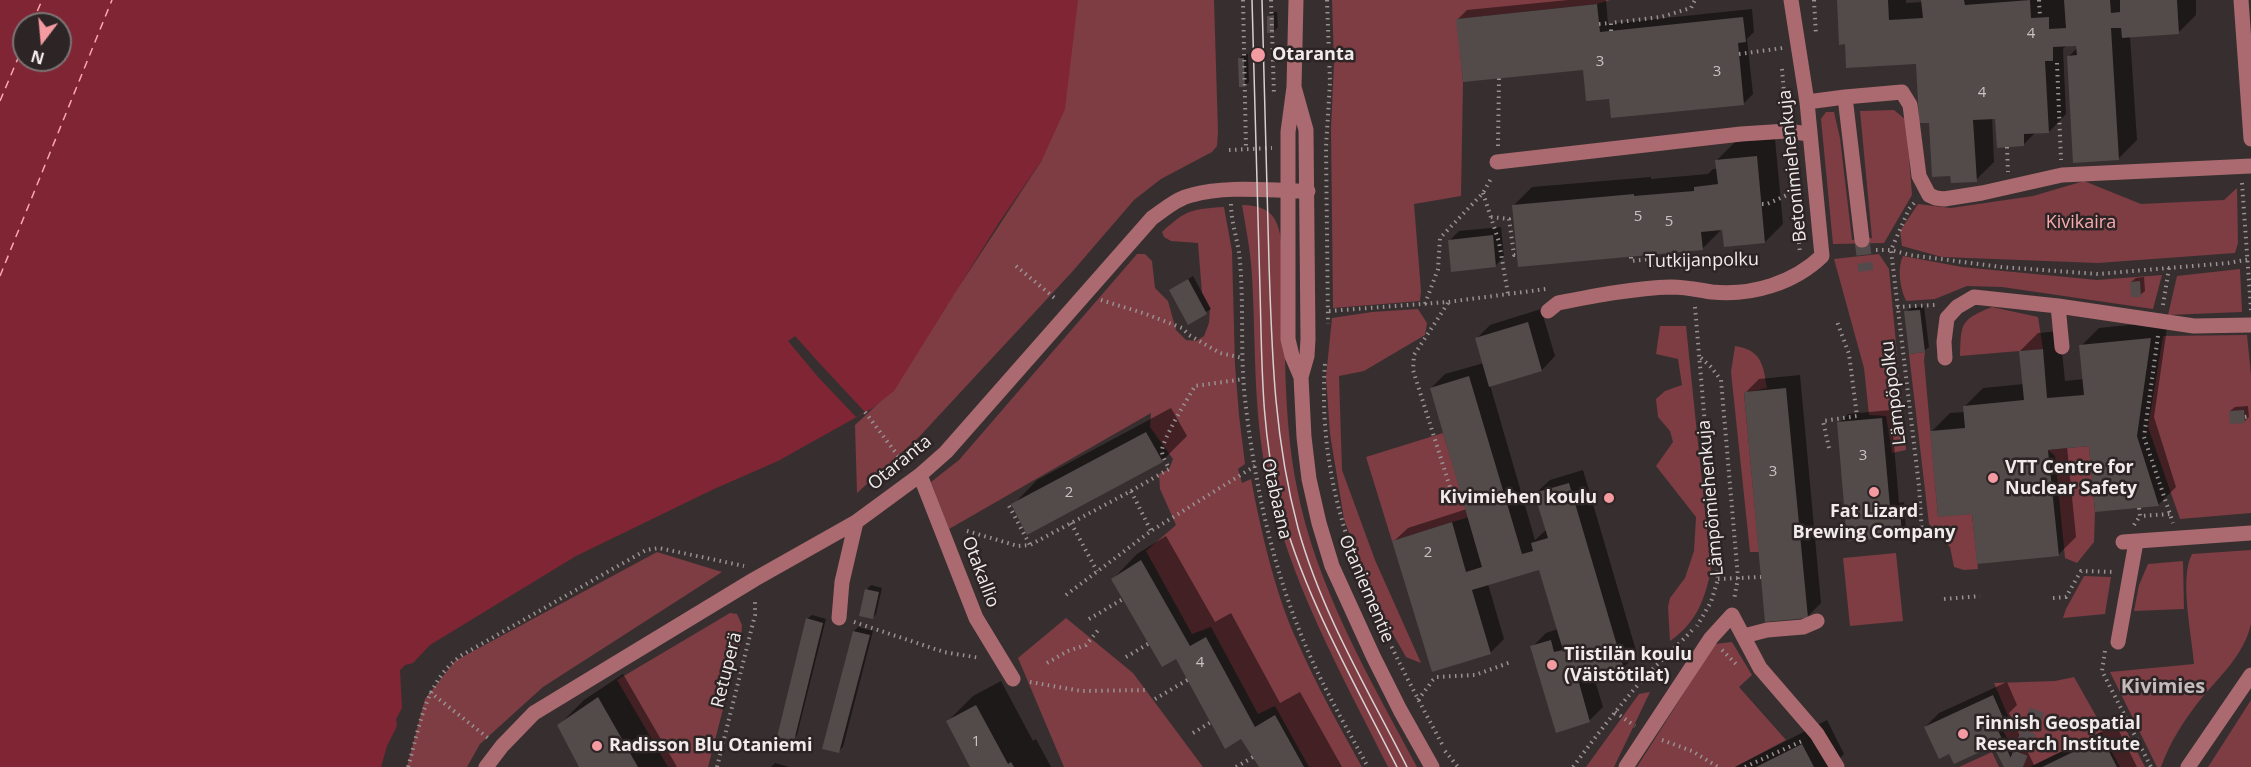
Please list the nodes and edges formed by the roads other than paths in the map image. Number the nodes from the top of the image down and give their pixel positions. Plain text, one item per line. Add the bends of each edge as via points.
1 (1288, 0) edge
2 (1296, 0) edge
3 (1791, 0) edge
4 (2241, 0) edge
5 (1294, 33) junction
6 (1294, 87) junction
7 (1845, 97) junction
8 (1807, 102) junction
9 (1809, 134) junction
10 (2251, 139) edge
11 (1497, 162) road end
12 (2251, 166) edge
13 (1287, 191) junction
14 (1308, 191) junction
15 (1866, 245) tunnel mouth
16 (2058, 306) junction
17 (1548, 311) dead end
18 (2251, 325) edge
19 (2062, 347) dead end
20 (1945, 358) dead end
21 (1301, 377) junction
22 (913, 469) junction
23 (856, 522) junction
24 (2251, 533) edge
25 (839, 618) dead end
26 (1816, 621) dead end
27 (1744, 636) junction
28 (2118, 642) dead end
29 (2251, 675) edge
30 (1013, 679) road end
31 (486, 767) edge
32 (1432, 767) edge
33 (1626, 767) edge
34 (1836, 767) edge
35 (2188, 767) edge

1 - 5 street, Otaniementie
2 - 5 street, Otaniementie
3 - 8 street, Betonimiehenkuja
4 - 10 street
5 - 6 street, Otaniementie
6 - 13 street, Otaniementie
6 - 14 street, Otaniementie via 1306,130
7 - 8 street
7 - 12 street via 1902,93 1910,105 1918,176 1929,195 1944,199 2062,175
7 - 15 street
8 - 9 street, Betonimiehenkuja
9 - 11 street via 1741,134
9 - 17 street, Betonimiehenkuja via 1822,255 1794,278 1744,291 1671,287 1567,301 1552,305
13 - 14 street, Otaranta
13 - 21 street, Otaniementie via 1288,339
13 - 22 street, Otaranta via 1218,191 1173,202 1152,218 946,452
14 - 21 street, Otaniementie via 1308,339
16 - 18 street via 2194,326
16 - 19 street
16 - 20 street via 1974,297 1957,306 1947,318
21 - 32 street, Otaniementie via 1309,479 1332,566 1400,710
22 - 23 street, Otaranta
22 - 30 street, Otakallio via 976,618
23 - 25 street via 842,582
23 - 31 street, Otaranta via 534,713
24 - 28 street via 2130,542
26 - 27 street via 1803,627
27 - 33 street via 1732,615 1711,638
27 - 34 street via 1760,668 1817,734
29 - 35 street

